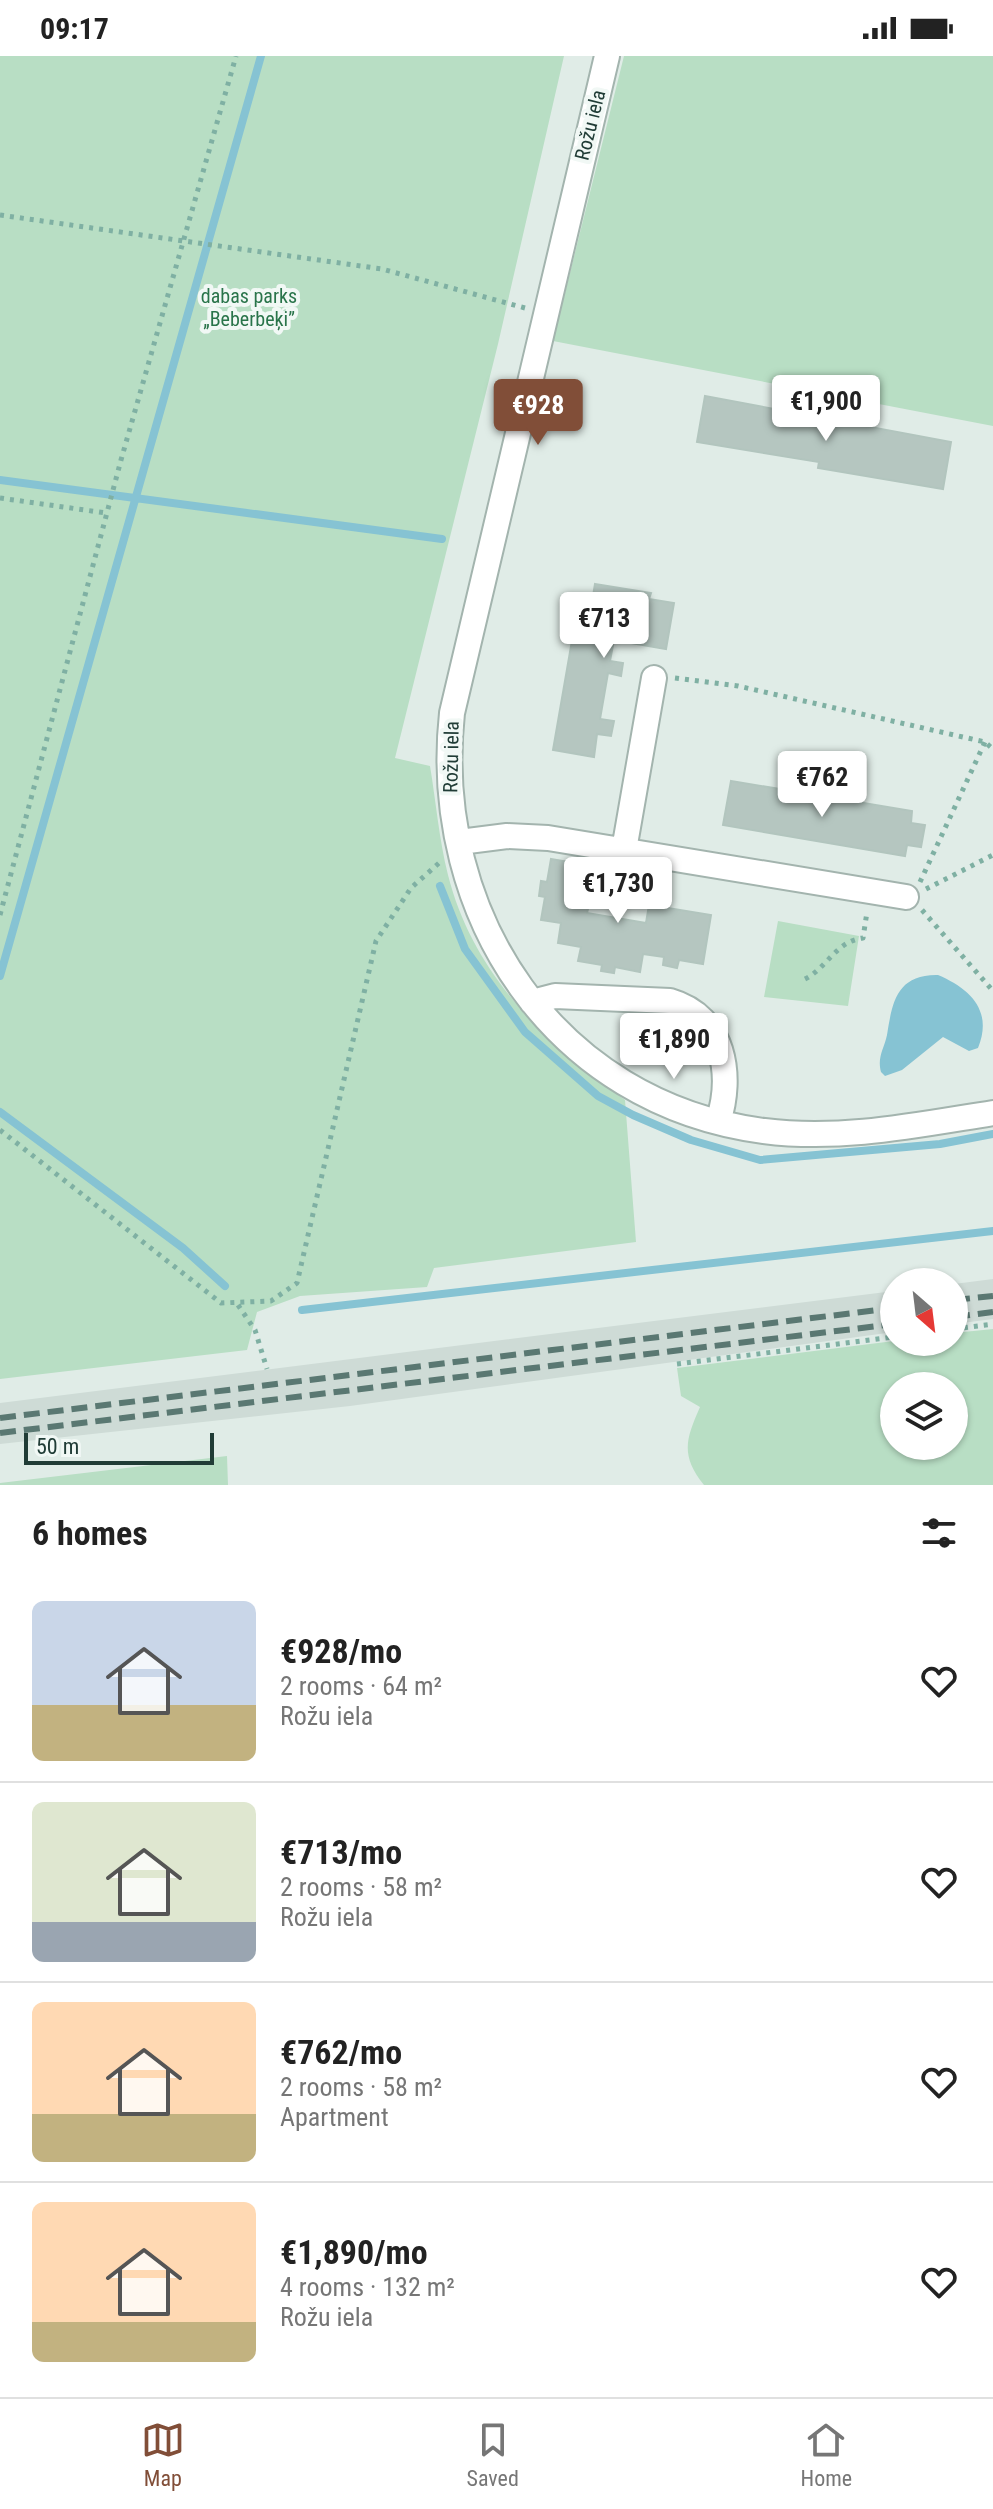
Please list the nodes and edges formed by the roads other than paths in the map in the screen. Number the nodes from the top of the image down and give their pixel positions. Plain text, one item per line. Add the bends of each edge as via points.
1 (607, 56) edge
2 (654, 678) road end
3 (460, 842) junction
4 (624, 850) junction
5 (910, 895) road end
6 (532, 1002) junction
7 (993, 1113) edge
8 (718, 1122) junction

1 - 3 street, Rožu iela via 452,713 447,773
2 - 4 street
3 - 4 street via 548,838
3 - 6 street, Rožu iela via 465,875 486,930
4 - 5 street
6 - 8 street, Rožu iela via 577,1050 613,1076 652,1098
6 - 8 street via 570,996 670,1001 686,1007 711,1033 726,1066 726,1099
7 - 8 street, Rožu iela via 843,1134 765,1131

